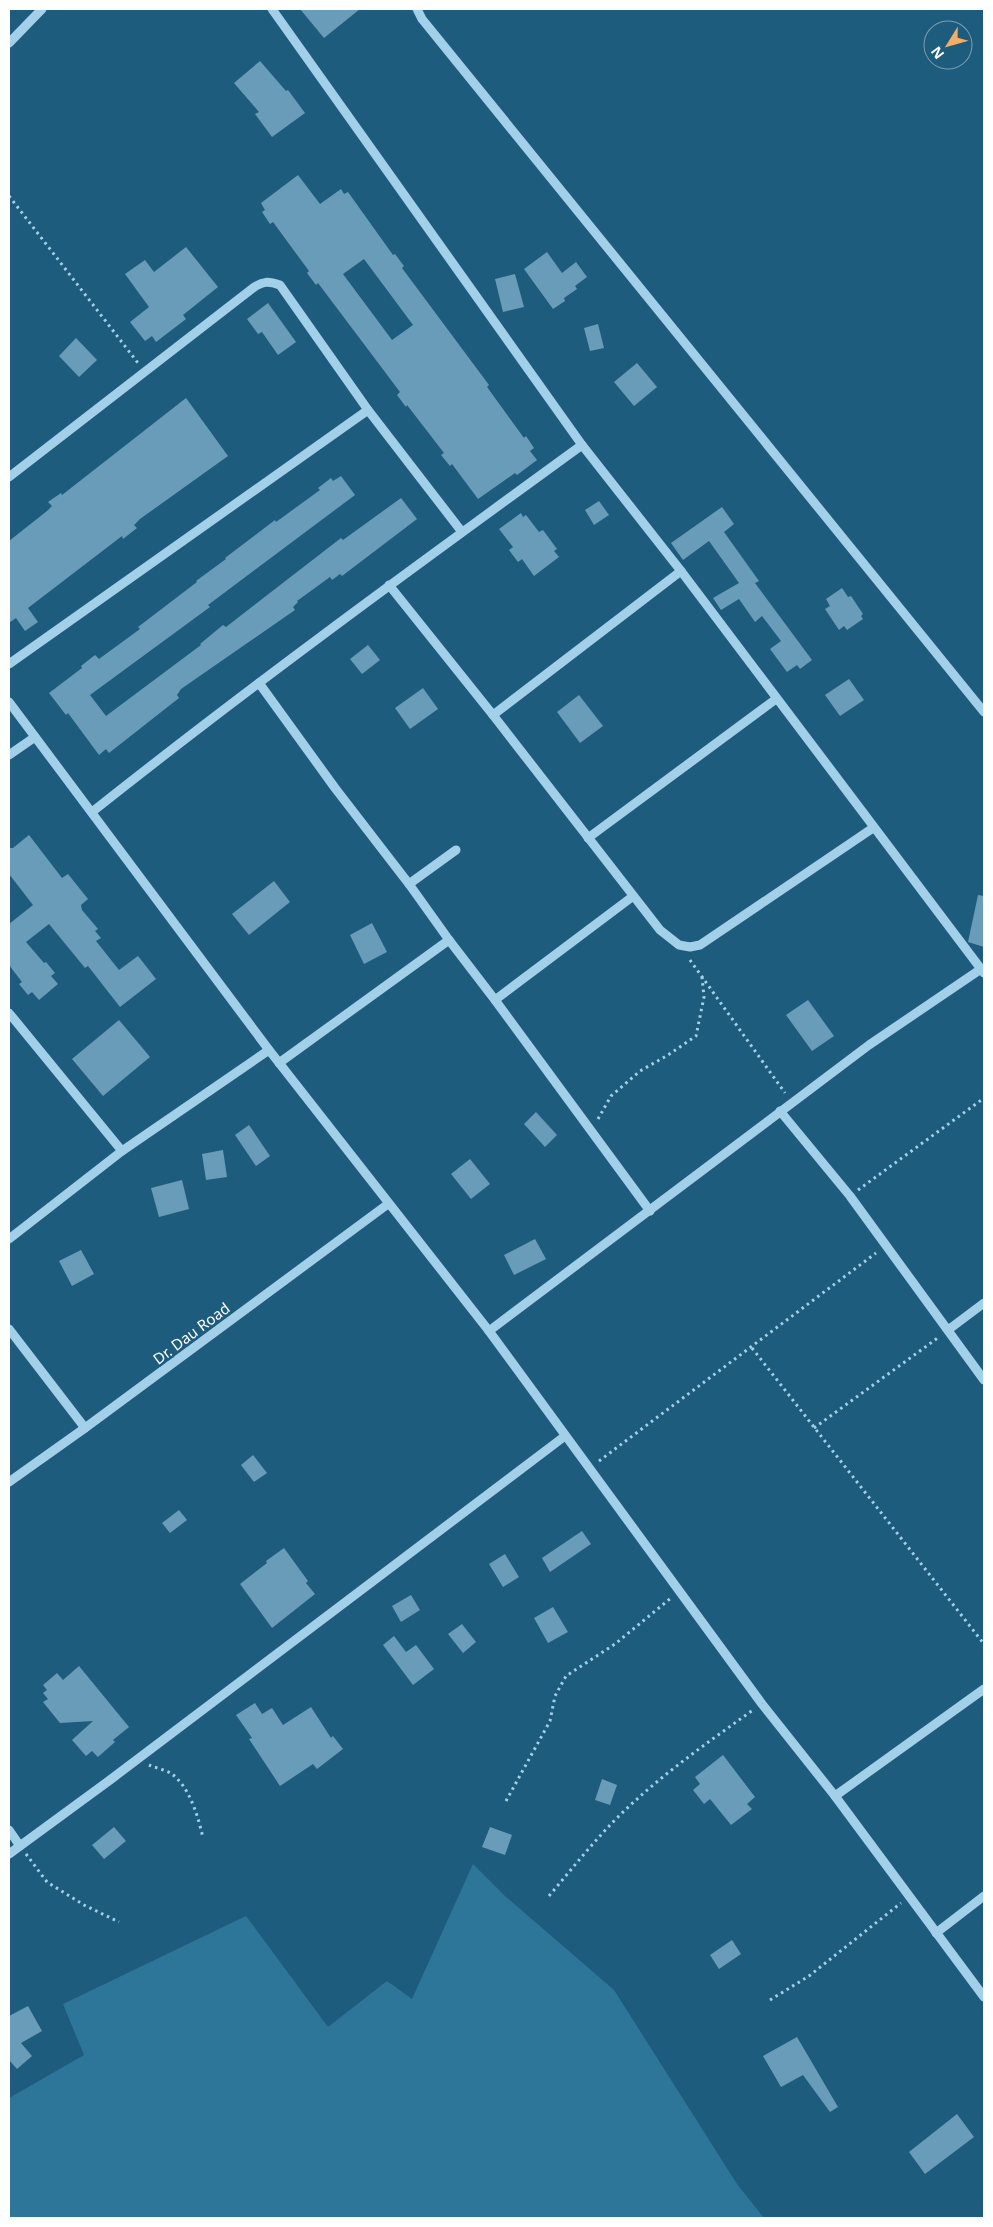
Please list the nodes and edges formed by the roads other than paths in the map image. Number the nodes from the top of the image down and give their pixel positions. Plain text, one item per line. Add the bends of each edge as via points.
1 (42, 9) edge
2 (272, 9) edge
3 (417, 9) edge
4 (9, 42) edge
5 (368, 410) junction
6 (582, 446) junction
7 (9, 476) edge
8 (462, 532) junction
9 (681, 571) junction
10 (389, 585) junction
11 (9, 664) edge
12 (259, 683) junction
13 (776, 698) junction
14 (9, 702) edge
15 (984, 712) edge
16 (493, 715) junction
17 (35, 737) junction
18 (9, 755) edge
19 (92, 812) junction
20 (872, 828) junction
21 (588, 838) junction
22 (456, 850) dead end
23 (409, 884) junction
24 (632, 897) junction
25 (449, 940) junction
26 (983, 971) edge
27 (495, 1000) junction
28 (9, 1013) edge
29 (269, 1050) junction
30 (279, 1063) junction
31 (780, 1111) junction
32 (122, 1151) junction
33 (388, 1204) junction
34 (650, 1211) junction
35 (9, 1239) edge
36 (984, 1303) edge
37 (9, 1329) edge
38 (948, 1330) junction
39 (489, 1331) junction
40 (984, 1380) edge
41 (85, 1428) junction
42 (565, 1436) junction
43 (9, 1482) edge
44 (984, 1689) edge
45 (835, 1796) junction
46 (9, 1830) edge
47 (20, 1846) junction
48 (9, 1854) edge
49 (984, 1896) edge
50 (936, 1933) junction
51 (984, 1997) edge

1 - 4 street
2 - 6 street
3 - 15 street
5 - 7 street via 280,285 263,281
5 - 8 street
5 - 11 street
6 - 8 street
6 - 9 street
8 - 10 street
9 - 13 street
9 - 16 street
10 - 12 street
10 - 16 street
12 - 19 street
12 - 23 street
13 - 20 street
13 - 21 street
14 - 17 street
16 - 21 street
17 - 18 street
17 - 19 street
19 - 29 street
20 - 24 street via 722,932 690,948 679,945 660,930
20 - 26 street
21 - 24 street
22 - 23 street
23 - 25 street
24 - 27 street
25 - 27 street
25 - 30 street
26 - 31 street via 869,1045
27 - 34 street
28 - 32 street
29 - 30 street
29 - 32 street
30 - 33 street
31 - 34 street
31 - 38 street via 850,1196
32 - 35 street
33 - 39 street
33 - 41 street, Dr. Dau Road
34 - 39 street
36 - 38 street
37 - 41 street
38 - 40 street
39 - 42 street
41 - 43 street, Dr. Dau Road
42 - 45 street via 762,1704
42 - 47 street
44 - 45 street
45 - 50 street
46 - 47 street
47 - 48 street
49 - 50 street
50 - 51 street

